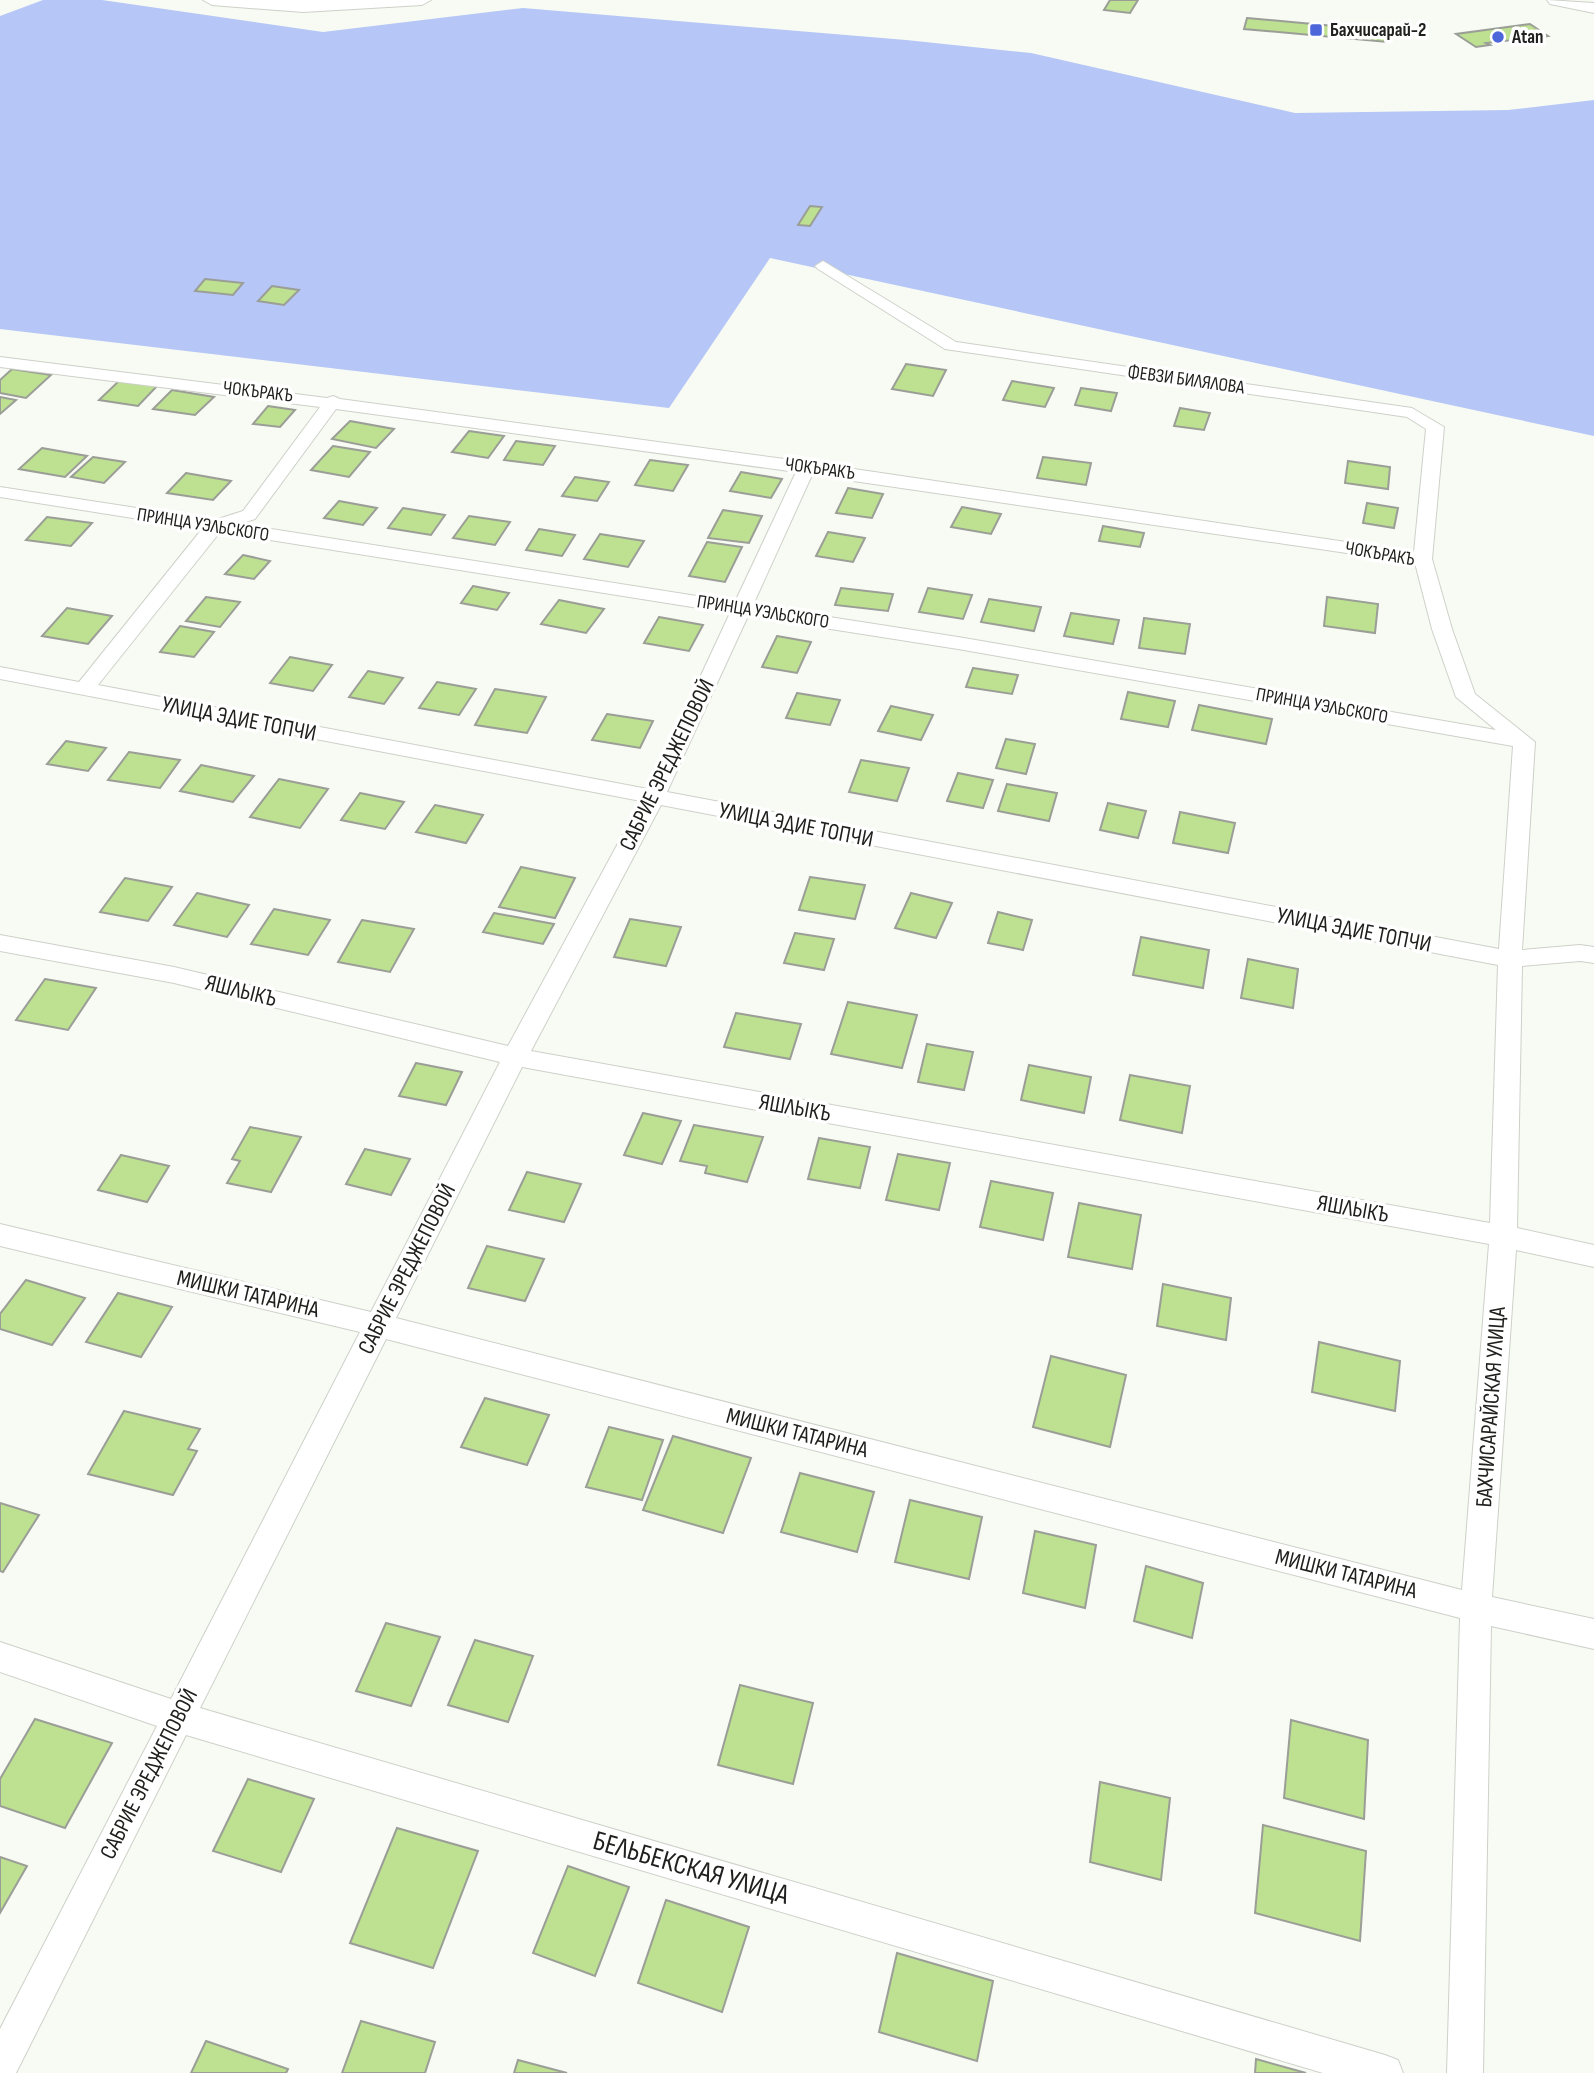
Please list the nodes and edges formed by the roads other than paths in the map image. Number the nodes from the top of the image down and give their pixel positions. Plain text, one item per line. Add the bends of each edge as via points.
1 (212, 0) edge
2 (422, 0) edge
3 (1556, 0) edge
4 (1594, 8) edge
5 (823, 267) dead end
6 (0, 362) edge
7 (333, 401) junction
8 (807, 467) junction
9 (0, 492) edge
10 (214, 527) junction
11 (1423, 559) junction
12 (743, 609) junction
13 (0, 673) edge
14 (84, 689) junction
15 (1524, 742) junction
16 (654, 798) junction
17 (0, 943) edge
18 (1594, 955) edge
19 (1510, 960) junction
20 (515, 1057) junction
21 (0, 1235) edge
22 (1503, 1236) junction
23 (1594, 1256) edge
24 (378, 1325) junction
25 (1476, 1608) junction
26 (1594, 1633) edge
27 (0, 1657) edge
28 (178, 1717) junction
29 (0, 2067) edge
30 (1385, 2073) edge
31 (1465, 2073) edge

1 - 2 main road via 303,7
3 - 4 main road
5 - 11 street, ФЕВЗИ БИЛЯЛОВА via 951,346 1412,413 1436,427
6 - 7 street, ЧОКЪРАКЪ
7 - 8 street, ЧОКЪРАКЪ
7 - 10 street via 249,515
8 - 11 street, ЧОКЪРАКЪ
8 - 12 street, САБРИЕ ЭРЕДЖЕПОВОЙ
9 - 10 street, ПРИНЦА УЭЛЬСКОГО
10 - 12 street, ПРИНЦА УЭЛЬСКОГО
10 - 14 street
11 - 15 street, ЧОКЪРАКЪ via 1466,697
12 - 15 street, ПРИНЦА УЭЛЬСКОГО
12 - 16 street, САБРИЕ ЭРЕДЖЕПОВОЙ
13 - 14 street, УЛИЦА ЭДИЕ ТОПЧИ
14 - 16 street, УЛИЦА ЭДИЕ ТОПЧИ
15 - 19 street, БАХЧИСАРАЙСКАЯ УЛИЦА
16 - 19 street, УЛИЦА ЭДИЕ ТОПЧИ
16 - 20 street, САБРИЕ ЭРЕДЖЕПОВОЙ
17 - 20 street, ЯШЛЫКЪ via 174,975
18 - 19 street, УЛИЦА ЭДИЕ ТОПЧИ
19 - 22 street, БАХЧИСАРАЙСКАЯ УЛИЦА
20 - 22 street, ЯШЛЫКЪ
20 - 24 street, САБРИЕ ЭРЕДЖЕПОВОЙ
21 - 24 street, МИШКИ ТАТАРИНА
22 - 23 street, ЯШЛЫКЪ
22 - 25 street, БАХЧИСАРАЙСКАЯ УЛИЦА
24 - 25 street, МИШКИ ТАТАРИНА
24 - 28 street, САБРИЕ ЭРЕДЖЕПОВОЙ
25 - 26 street, МИШКИ ТАТАРИНА
25 - 31 street, БАХЧИСАРАЙСКАЯ УЛИЦА
27 - 28 street, БЕЛЬБЕКСКАЯ УЛИЦА
28 - 29 street, САБРИЕ ЭРЕДЖЕПОВОЙ
28 - 30 street, БЕЛЬБЕКСКАЯ УЛИЦА

